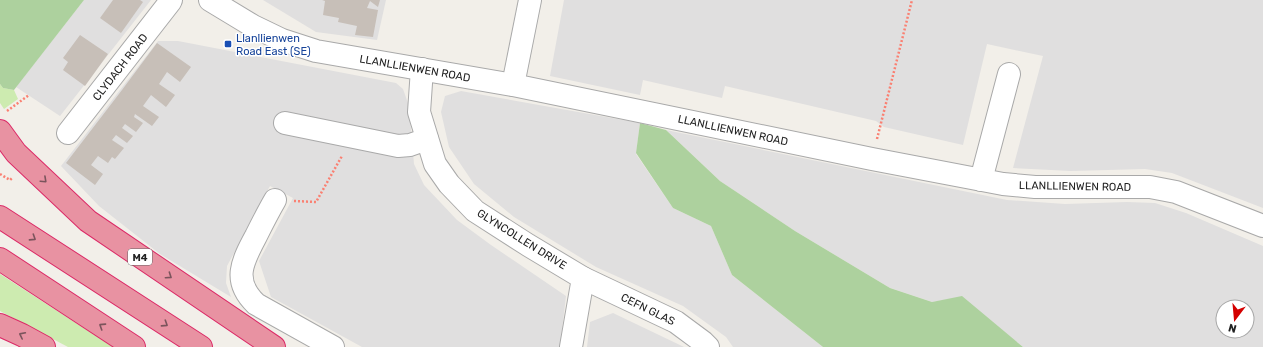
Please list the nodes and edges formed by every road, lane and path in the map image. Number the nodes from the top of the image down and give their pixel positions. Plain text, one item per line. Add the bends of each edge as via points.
1 (171, 0) edge
2 (210, 0) edge
3 (530, 0) edge
4 (912, 0) edge
5 (422, 69) junction
6 (1009, 74) dead end
7 (513, 85) junction
8 (29, 95) dead end
9 (3, 122) edge
10 (285, 123) dead end
11 (68, 133) dead end
12 (352, 136) junction
13 (427, 139) junction
14 (872, 159) junction
15 (981, 180) junction
16 (275, 200) joint
17 (0, 217) edge
18 (1263, 226) edge
19 (0, 259) edge
20 (583, 278) junction
21 (0, 325) edge
22 (44, 347) edge
23 (134, 347) edge
24 (201, 347) edge
25 (274, 347) edge
26 (333, 347) edge
27 (571, 347) edge
28 (708, 347) edge

1 - 11 street, CLYDACH ROAD
2 - 5 street, LLANLLIENWEN ROAD via 252,26 282,40 316,50
3 - 7 street
4 - 14 path
5 - 7 street, LLANLLIENWEN ROAD
5 - 13 street, GLYNCOLLEN DRIVE via 419,112
6 - 15 street
7 - 14 street, LLANLLIENWEN ROAD
8 - 9 path
9 -> 25 highway, M4 via 16,153 88,221
10 - 12 street
12 - 13 street via 398,146
12 - 16 path via 316,202
13 - 20 street, GLYNCOLLEN DRIVE via 434,164 449,184 475,210
14 - 15 street, LLANLLIENWEN ROAD
15 - 18 street, LLANLLIENWEN ROAD via 1035,187 1150,186 1176,192
16 - 26 street via 244,258 243,284 248,296 256,304
17 -> 24 highway
23 -> 19 highway
20 - 27 street
20 - 28 street, CEFN GLAS via 676,322
22 -> 21 highway

